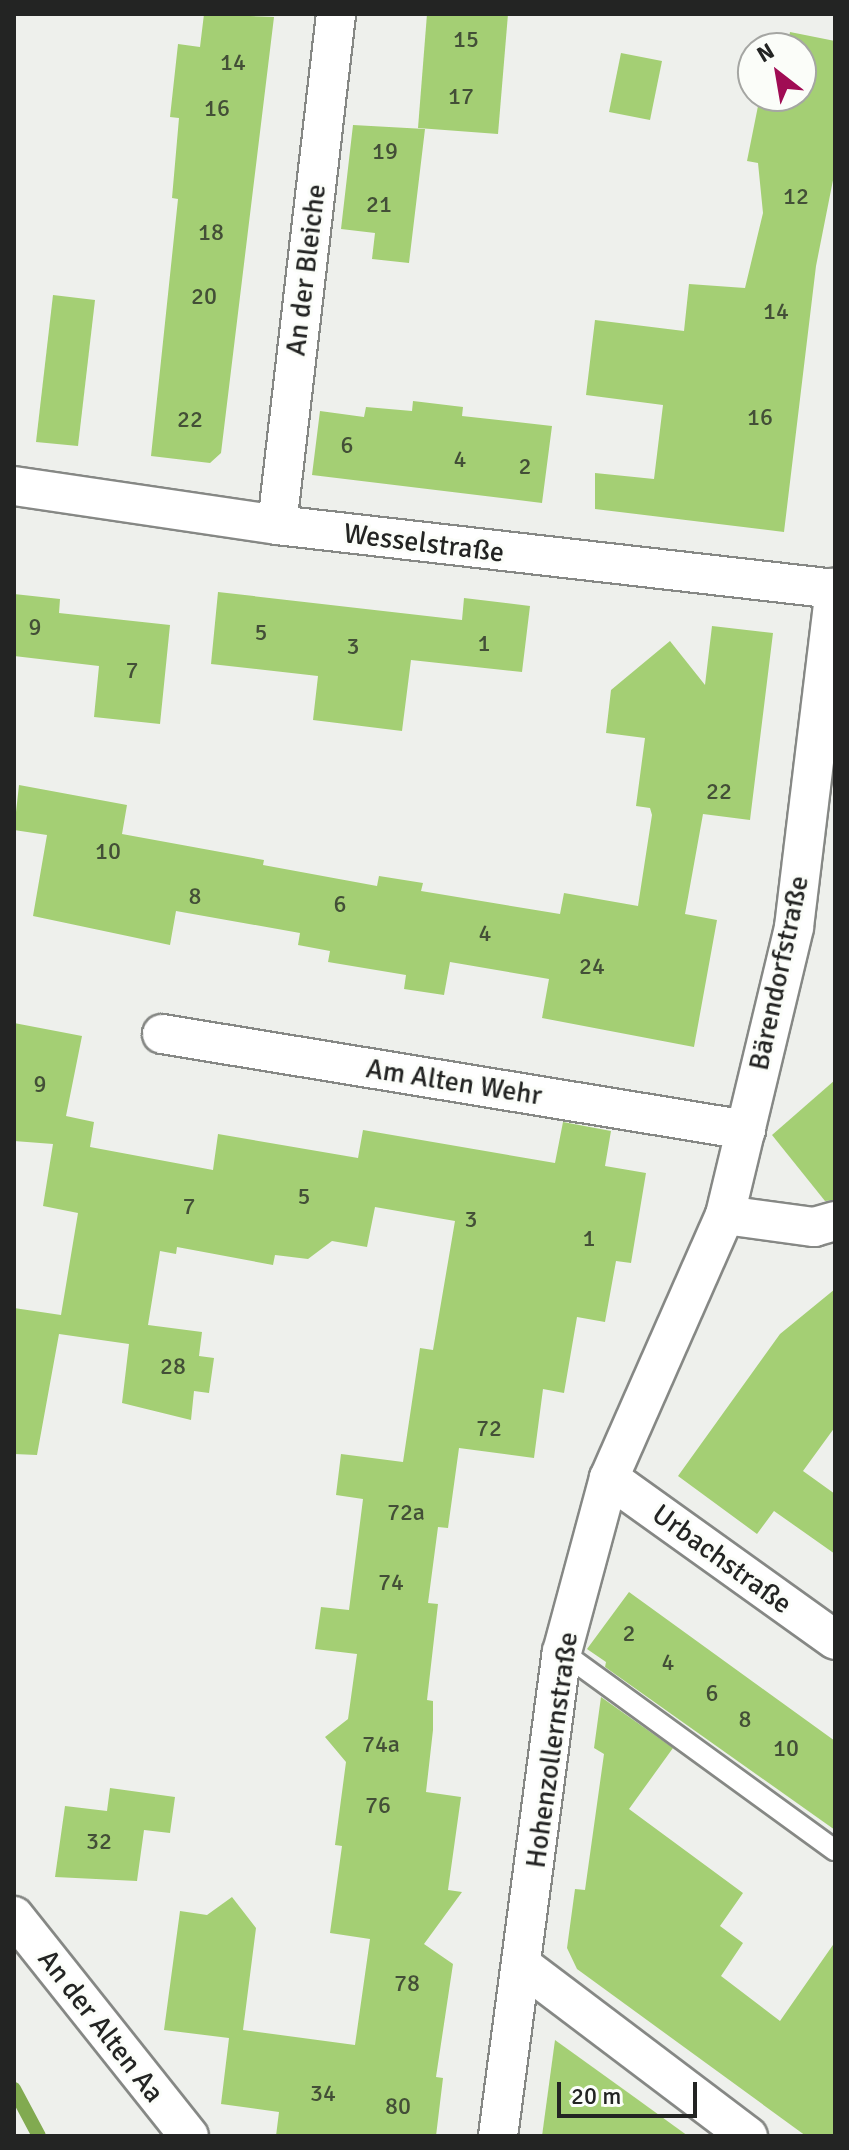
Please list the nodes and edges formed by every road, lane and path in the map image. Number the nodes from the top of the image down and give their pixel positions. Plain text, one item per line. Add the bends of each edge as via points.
1 (336, 14) edge
2 (14, 486) edge
3 (277, 525) junction
4 (835, 588) edge
5 (162, 1034) dead end
6 (746, 1130) junction
7 (725, 1215) junction
8 (835, 1221) edge
9 (609, 1478) junction
10 (835, 1640) edge
11 (562, 1652) junction
12 (835, 1850) edge
13 (14, 1916) edge
14 (523, 1966) junction
15 (189, 2136) edge
16 (498, 2136) edge
17 (748, 2136) edge

1 - 3 street, An der Bleiche
2 - 3 street, Wesselstraße
3 - 4 street, Wesselstraße
4 - 6 street, Bärendorfstraße via 794,927
5 - 6 street, Am Alten Wehr
6 - 7 street, Bärendorfstraße
7 - 8 street via 814,1227
7 - 9 street, Hohenzollernstraße
9 - 10 street, Urbachstraße
9 - 11 street, Hohenzollernstraße
11 - 12 lane
11 - 14 street, Hohenzollernstraße
13 - 15 street, An der Alten Aa
14 - 16 street, Hohenzollernstraße
14 - 17 street

